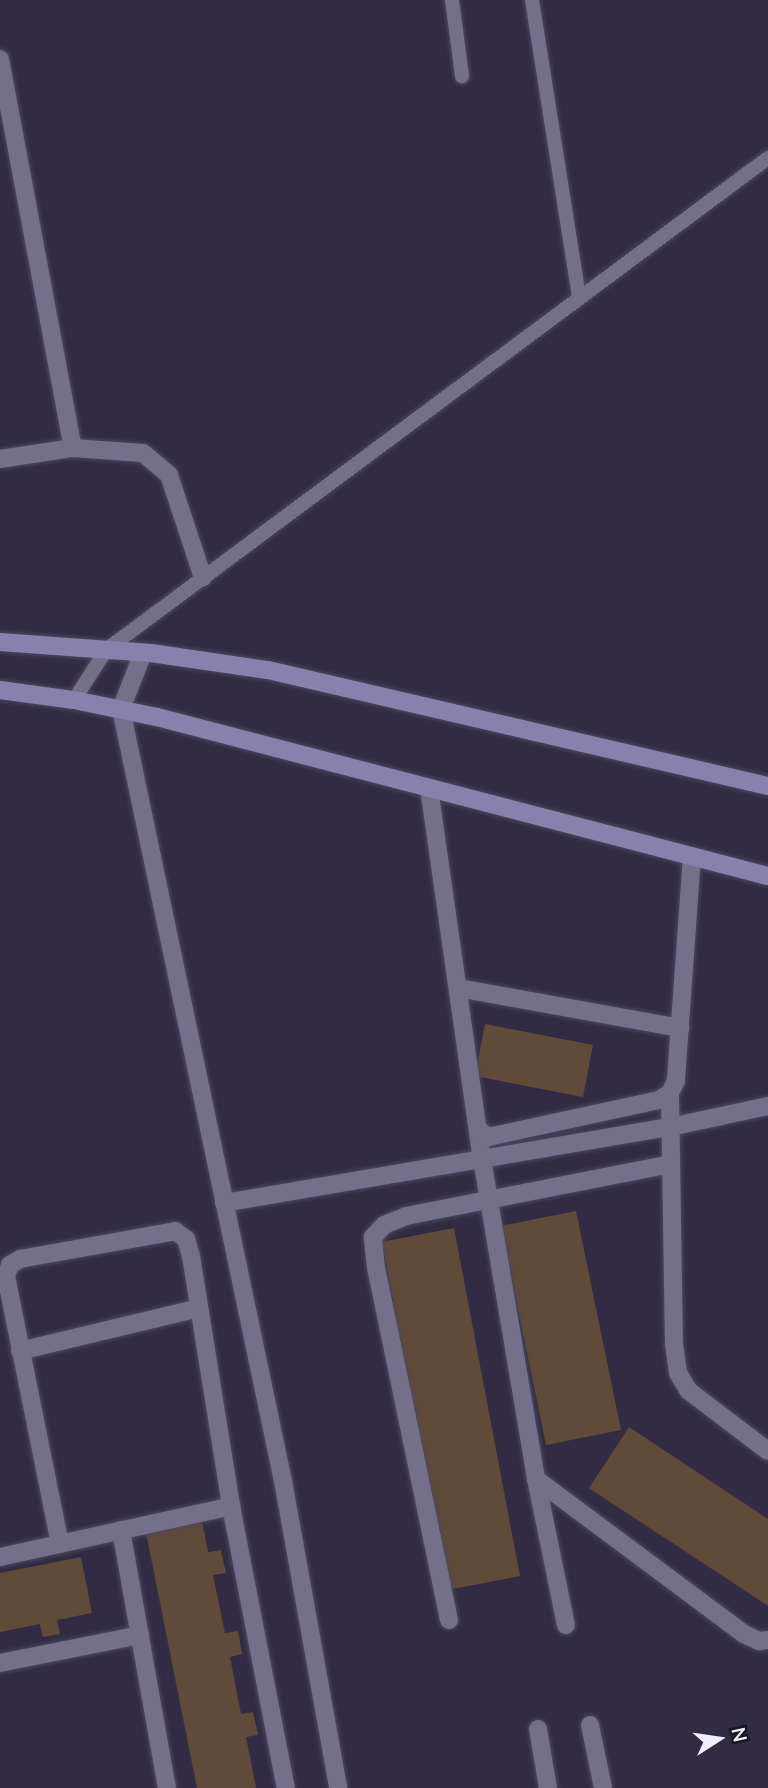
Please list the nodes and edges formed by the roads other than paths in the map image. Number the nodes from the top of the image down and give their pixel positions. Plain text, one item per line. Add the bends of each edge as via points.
1 (452, 0) edge
2 (532, 0) edge
3 (0, 59) edge
4 (462, 76) dead end
5 (768, 158) edge
6 (579, 298) junction
7 (73, 448) junction
8 (0, 458) edge
9 (203, 578) junction
10 (0, 642) edge
11 (106, 650) junction
12 (143, 653) junction
13 (0, 690) edge
14 (74, 700) junction
15 (121, 709) junction
16 (768, 786) edge
17 (429, 788) junction
18 (692, 856) junction
19 (768, 876) edge
20 (458, 988) junction
21 (680, 1028) junction
22 (670, 1093) junction
23 (768, 1106) edge
24 (670, 1127) junction
25 (478, 1129) junction
26 (482, 1159) junction
27 (671, 1164) junction
28 (489, 1198) junction
29 (223, 1203) junction
30 (200, 1308) junction
31 (20, 1351) junction
32 (768, 1451) edge
33 (536, 1479) junction
34 (231, 1506) junction
35 (121, 1530) junction
36 (60, 1544) junction
37 (0, 1557) edge
38 (449, 1619) dead end
39 (566, 1625) dead end
40 (140, 1635) junction
41 (768, 1640) edge
42 (0, 1663) edge
43 (590, 1725) dead end
44 (538, 1728) dead end
45 (167, 1788) edge
46 (286, 1788) edge
47 (338, 1788) edge
48 (548, 1788) edge
49 (603, 1788) edge

1 - 4 lane
2 - 6 lane
3 - 7 street
5 - 6 lane
6 - 9 lane
7 - 8 street
7 - 9 street via 144,453 169,475
9 - 11 lane
10 - 11 main road
11 - 12 main road
11 - 14 lane
12 - 15 street
12 - 16 main road via 268,670
13 - 14 main road
14 - 15 main road
15 - 17 main road
15 - 29 street
17 - 18 main road
17 - 20 street
18 - 19 main road
18 - 21 street
20 - 21 street
20 - 25 street
21 - 22 street via 676,1081
22 - 24 street
22 - 25 street via 659,1100 488,1137
23 - 24 street
24 - 26 street
24 - 27 street
25 - 26 street
26 - 28 street
26 - 29 street
27 - 28 street
27 - 32 street via 678,1373 689,1391
28 - 33 street
28 - 38 street via 406,1216 373,1237
29 - 47 street via 283,1481
30 - 31 street
30 - 31 street via 186,1239 176,1231 20,1259 10,1265 6,1276
30 - 34 street
31 - 36 street
33 - 39 street
33 - 41 street via 744,1634
34 - 35 street
34 - 46 street
35 - 36 street
35 - 40 street
36 - 37 street
40 - 42 street
40 - 45 street
43 - 49 street
44 - 48 street

